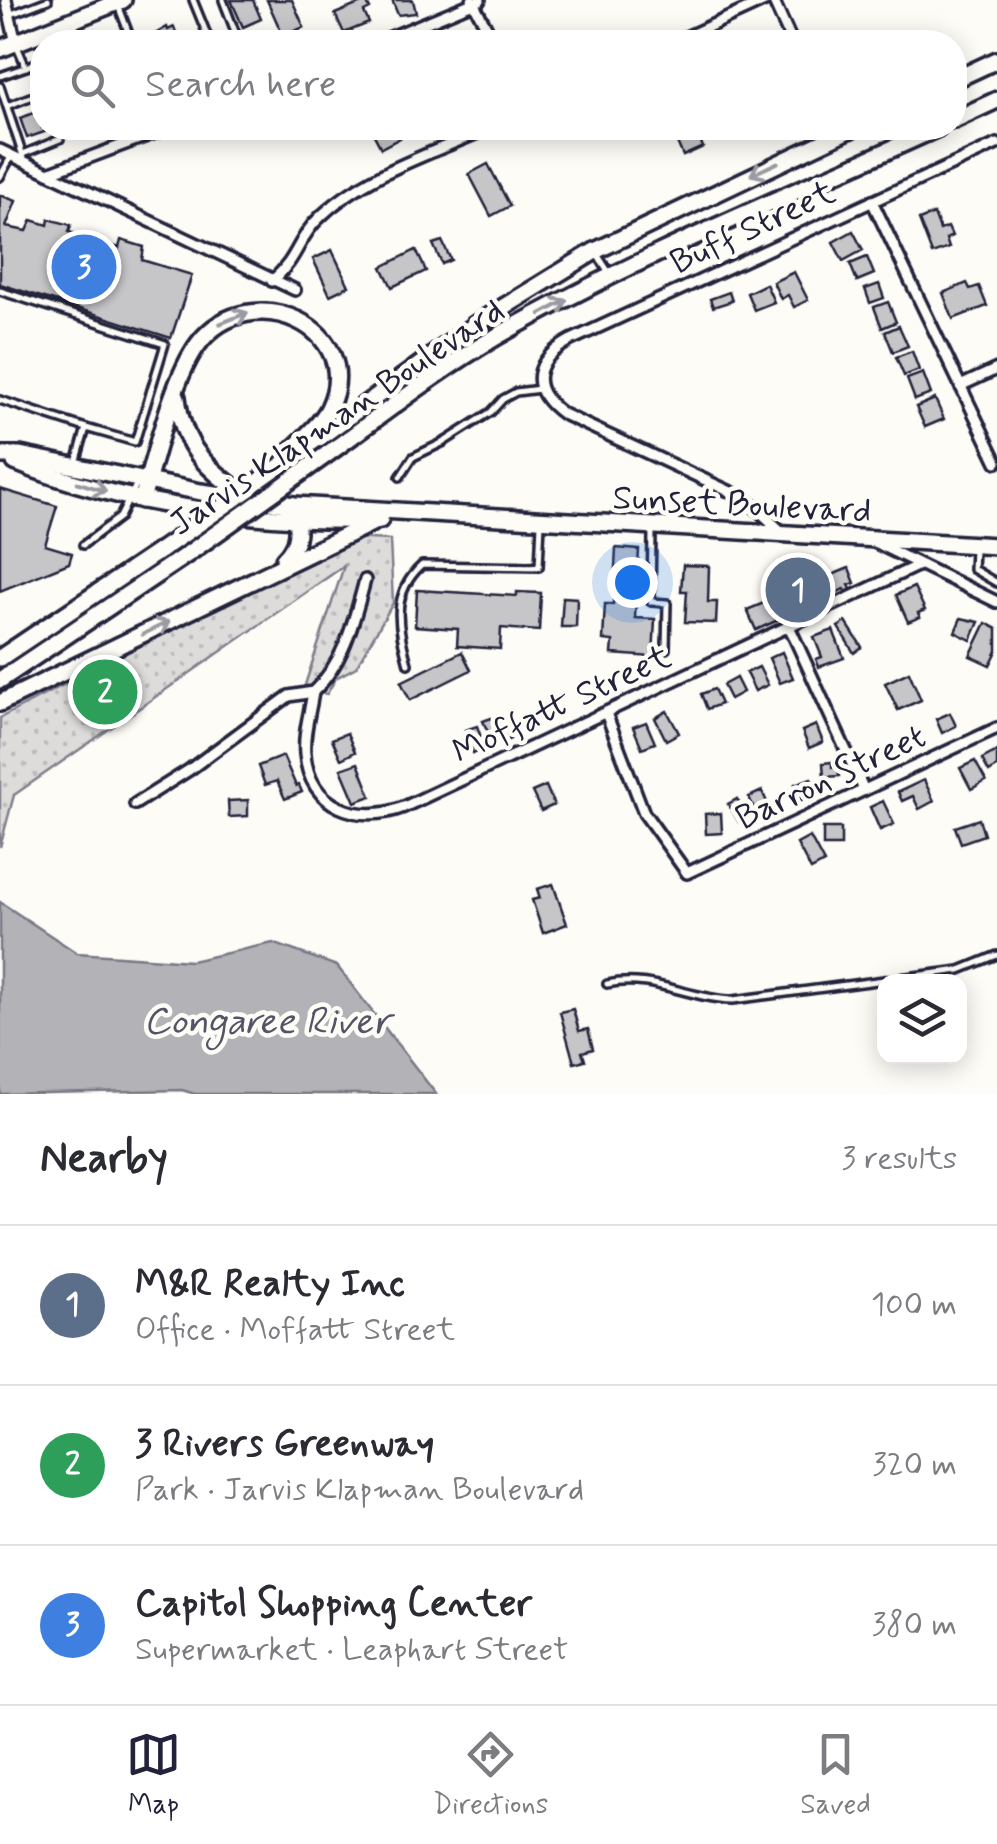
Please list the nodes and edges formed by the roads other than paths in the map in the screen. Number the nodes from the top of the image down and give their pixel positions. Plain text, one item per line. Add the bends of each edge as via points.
1 (6, 0) edge
2 (48, 0) edge
3 (193, 0) edge
4 (224, 0) edge
5 (770, 0) edge
6 (120, 1) edge
7 (475, 1) edge
8 (9, 15) junction
9 (48, 30) edge
10 (128, 30) edge
11 (205, 30) edge
12 (235, 30) edge
13 (407, 30) edge
14 (488, 30) edge
15 (701, 30) edge
16 (786, 30) edge
17 (8, 46) edge
18 (997, 60) edge
19 (967, 74) edge
20 (0, 76) edge
21 (0, 86) edge
22 (18, 90) dead end
23 (997, 103) edge
24 (7, 106) junction
25 (967, 115) edge
26 (58, 140) edge
27 (135, 140) edge
28 (462, 140) edge
29 (828, 140) edge
30 (912, 140) edge
31 (997, 144) edge
32 (0, 150) edge
33 (20, 157) junction
34 (48, 173) junction
35 (0, 177) edge
36 (872, 201) junction
37 (595, 251) junction
38 (612, 277) junction
39 (272, 281) junction
40 (294, 290) dead end
41 (0, 291) edge
42 (997, 369) edge
43 (960, 386) junction
44 (540, 390) junction
45 (176, 391) junction
46 (0, 400) edge
47 (86, 428) junction
48 (296, 452) junction
49 (0, 455) edge
50 (997, 462) edge
51 (75, 466) junction
52 (400, 477) dead end
53 (143, 480) junction
54 (249, 494) junction
55 (136, 498) junction
56 (295, 512) junction
57 (484, 516) junction
58 (378, 520) junction
59 (542, 520) junction
60 (652, 528) junction
61 (784, 534) junction
62 (870, 540) junction
63 (83, 545) dead end
64 (974, 545) junction
65 (997, 546) edge
66 (919, 565) junction
67 (278, 566) junction
68 (365, 580) dead end
69 (997, 583) edge
70 (997, 602) edge
71 (789, 626) junction
72 (666, 649) dead end
73 (0, 658) edge
74 (408, 664) dead end
75 (0, 680) edge
76 (312, 692) junction
77 (2, 702) edge
78 (606, 713) junction
79 (997, 728) edge
80 (864, 790) junction
81 (136, 804) dead end
82 (997, 954) edge
83 (607, 984) dead end

1 - 8 street
2 - 8 lane
3 - 11 lane
4 - 12 lane
5 - 15 street
5 - 16 street
6 - 9 main road
6 - 10 lane
7 - 13 street
7 - 14 street
8 - 17 street
17 - 20 lane via 30,70
18 - 19 main road
21 - 24 lane
22 - 24 lane via 26,98
23 - 25 main road
24 - 33 lane
26 - 33 lane
27 - 34 street
28 - 39 street via 352,190 313,223 292,264
29 -> 37 main road, Jarvis Klapman Boulevard
30 - 38 main road, Jarvis Klapman Boulevard
31 - 36 street, Buff Street
32 - 33 street
33 - 34 street
33 - 35 lane
34 - 39 street
36 - 43 street
36 - 44 street, Buff Street via 571,340 540,370
37 - 38 lane
37 - 48 main road, Jarvis Klapman Boulevard via 476,324
75 -> 38 main road, Jarvis Klapman Boulevard, bridge via 442,371
39 - 40 street
41 - 47 lane via 165,344 135,442
42 - 43 street
43 - 50 street
44 - 52 lane via 503,399 413,456
44 - 61 street via 572,420 746,499
45 -> 48 main road via 189,356 226,320 267,310 298,319 327,349 334,380 328,410
45 - 53 main road
45 - 54 main road via 189,444 212,472
46 - 47 lane
47 - 51 lane
48 - 54 main road
49 - 51 main road, Sunset Boulevard
49 -> 55 main road, Sunset Boulevard
51 - 53 main road, Sunset Boulevard
53 - 54 main road, Sunset Boulevard
53 - 55 main road
54 - 56 main road, Sunset Boulevard
54 - 73 main road, Jarvis Klapman Boulevard, bridge
55 - 56 main road, Sunset Boulevard
55 - 63 lane
56 - 57 main road, Sunset Boulevard
56 - 58 main road, Sunset Boulevard
56 - 67 main road via 295,546
57 - 58 main road, Sunset Boulevard
57 - 59 main road, Sunset Boulevard
58 - 67 main road
59 - 60 main road, Sunset Boulevard
59 - 74 lane via 539,567 422,565 408,578 397,621
60 - 61 main road, Sunset Boulevard
60 - 72 lane via 651,602 667,603
61 - 62 main road, Sunset Boulevard
62 - 64 main road, Sunset Boulevard
62 - 66 street
64 - 65 main road, Sunset Boulevard
64 - 69 lane via 973,569
66 - 70 street
66 - 71 street, Moffatt Street
77 -> 67 main road
68 - 76 street via 346,646
71 - 78 street, Moffatt Street
71 - 80 street
76 - 78 street, Moffatt Street via 304,742 309,774 330,801 358,816 404,808
76 - 81 street via 279,702
78 - 80 street, Barron Street via 644,813 687,874
79 - 80 street, Barron Street
82 - 83 lane via 960,970 732,1000 643,981

